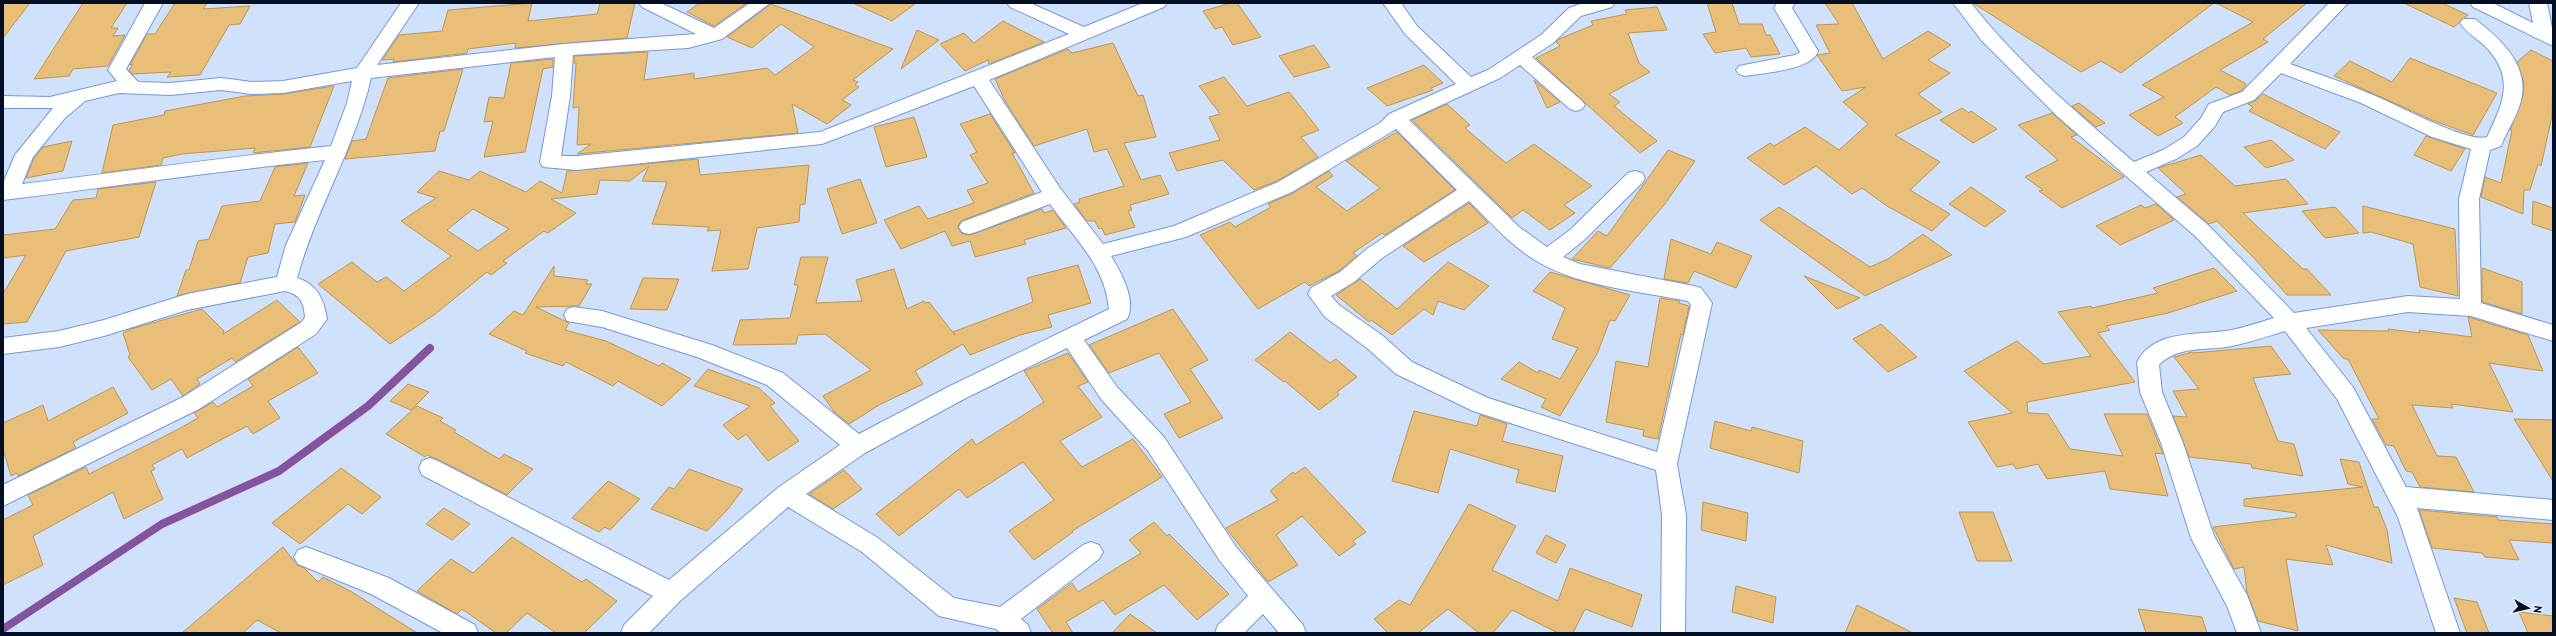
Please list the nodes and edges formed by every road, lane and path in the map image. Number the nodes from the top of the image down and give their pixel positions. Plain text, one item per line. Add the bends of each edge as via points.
1 (154, 3) edge
2 (410, 3) edge
3 (648, 3) edge
4 (761, 3) edge
5 (1016, 3) edge
6 (1158, 3) edge
7 (1392, 3) edge
8 (1606, 3) edge
9 (1786, 3) edge
10 (1962, 3) edge
11 (2339, 3) edge
12 (2479, 3) edge
13 (2538, 3) edge
14 (2469, 23) dead end
15 (1082, 33) junction
16 (716, 35) junction
17 (2548, 37) edge
18 (564, 50) junction
19 (1521, 58) junction
20 (2279, 66) junction
21 (1745, 70) dead end
22 (363, 73) junction
23 (978, 78) junction
24 (132, 86) junction
25 (1469, 86) junction
26 (80, 96) junction
27 (3, 102) edge
28 (1576, 105) dead end
29 (1396, 118) junction
30 (2481, 146) junction
31 (338, 152) junction
32 (2131, 171) junction
33 (1634, 178) dead end
34 (1470, 191) junction
35 (6, 192) edge
36 (1054, 195) junction
37 (969, 227) dead end
38 (1099, 252) junction
39 (1547, 258) junction
40 (285, 284) junction
41 (2471, 308) junction
42 (574, 315) dead end
43 (2290, 322) junction
44 (2553, 333) edge
45 (1071, 337) junction
46 (3, 346) edge
47 (857, 446) junction
48 (1666, 464) junction
49 (430, 468) dead end
50 (787, 494) junction
51 (3, 496) edge
52 (2398, 496) junction
53 (2553, 510) edge
54 (1091, 552) dead end
55 (306, 556) dead end
56 (671, 593) junction
57 (1264, 597) junction
58 (1011, 626) edge
59 (466, 633) edge
60 (633, 633) edge
61 (1227, 633) edge
62 (1294, 633) edge
63 (1673, 633) edge
64 (2249, 633) edge
65 (2448, 633) edge

1 - 24 street via 117,70
2 - 22 street
3 - 16 street via 695,28
4 - 16 street
5 - 15 street
6 - 15 street
7 - 25 street via 1410,30
8 - 19 street via 1575,12 1547,39
9 - 21 street via 1783,8 1809,51 1808,55 1800,60
10 - 32 street via 1988,37 2064,112
11 - 20 street
12 - 17 street
13 - 17 street
14 - 30 street via 2487,37 2505,60 2512,77 2512,96 2494,141
15 - 23 street
16 - 18 street via 688,42
18 - 22 street
18 - 23 street via 561,96 550,162 577,163 822,138
19 - 25 street
19 - 28 street
20 - 30 street via 2367,99 2440,132
20 - 32 street via 2248,96 2216,108 2206,127 2187,146
22 - 24 street via 283,87 252,88 221,84 170,89
22 - 31 street via 356,103
23 - 36 street
24 - 26 street
25 - 29 street
26 - 27 street via 50,103
26 - 35 street via 57,115 24,155
29 - 34 street
29 - 38 street via 1387,127 1285,187 1179,232
30 - 41 street via 2469,199
31 - 35 street via 212,165 163,174
31 - 40 street via 296,245
32 - 43 street via 2149,183 2202,232
33 - 39 street via 1577,235
34 - 39 street via 1512,232
34 - 48 street via 1375,253 1347,277 1318,294 1332,311 1375,342 1404,368 1481,405
36 - 37 street
36 - 38 street
38 - 45 street via 1120,297 1120,313
39 - 48 street via 1576,271 1694,294 1702,303
40 - 46 street via 187,302 59,339
40 - 51 street via 297,285 310,295 316,319 309,328 191,404
41 - 43 street via 2408,304
41 - 44 street
42 - 47 street via 602,319 660,337 775,379
43 - 52 street via 2345,394
43 - 64 street via 2231,338 2193,341 2161,349 2148,362 2151,392 2172,443 2203,538 2238,603
45 - 47 street via 956,393
45 - 57 street via 1109,392 1156,444 1228,554
47 - 50 street
48 - 63 street via 1674,515
49 - 56 street
50 - 56 street
50 - 58 street via 870,545 948,608
52 - 53 street
52 - 65 street via 2409,516
54 - 58 street
55 - 59 street via 380,586
56 - 60 street
57 - 61 street
57 - 62 street

